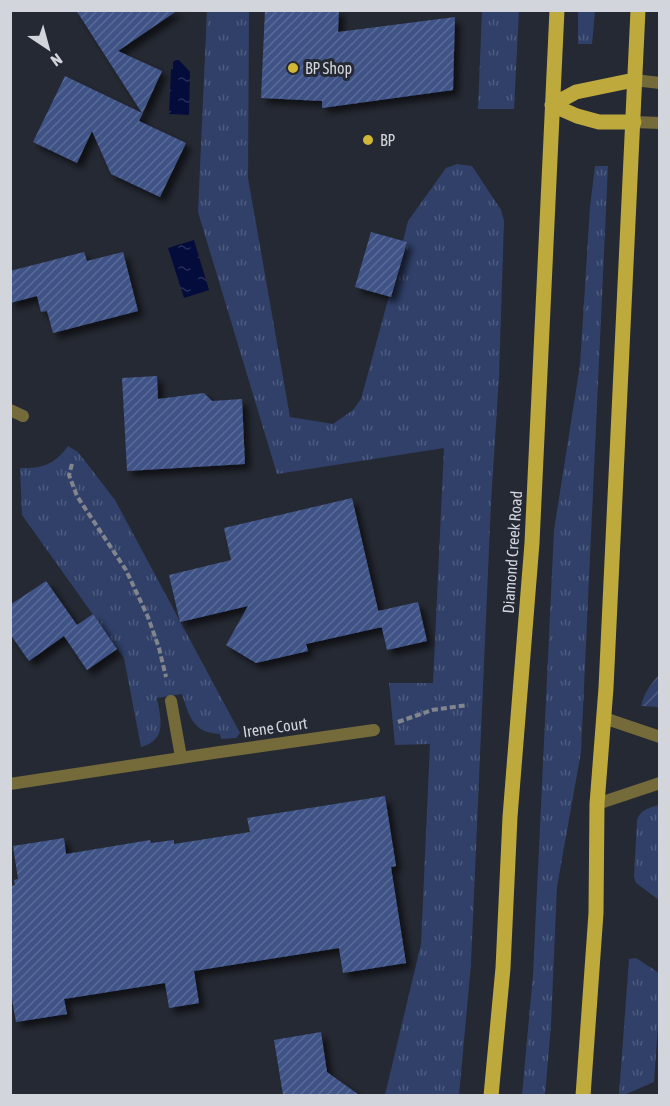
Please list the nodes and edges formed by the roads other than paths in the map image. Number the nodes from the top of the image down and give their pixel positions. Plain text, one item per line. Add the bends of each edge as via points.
1 (557, 10) edge
2 (638, 10) edge
3 (634, 80) junction
4 (660, 83) edge
5 (552, 105) junction
6 (634, 122) junction
7 (660, 123) edge
8 (10, 410) edge
9 (23, 416) dead end
10 (171, 701) road end
11 (604, 718) junction
12 (374, 730) road end
13 (660, 737) edge
14 (181, 757) junction
15 (660, 783) edge
16 (10, 784) edge
17 (597, 804) junction
18 (491, 1095) edge
19 (583, 1095) edge

1 - 5 main road, Diamond Creek Road
2 - 3 main road
3 - 4 street
3 - 5 main road via 576,92
3 - 6 main road
5 - 6 main road via 599,122
5 - 18 main road, Diamond Creek Road via 532,543
6 - 7 street
6 - 11 main road
8 - 9 street
10 - 14 street
11 - 13 street
11 - 17 main road
12 - 14 street, Irene Court
14 - 16 street, Irene Court
15 - 17 street
17 - 19 main road via 596,913

